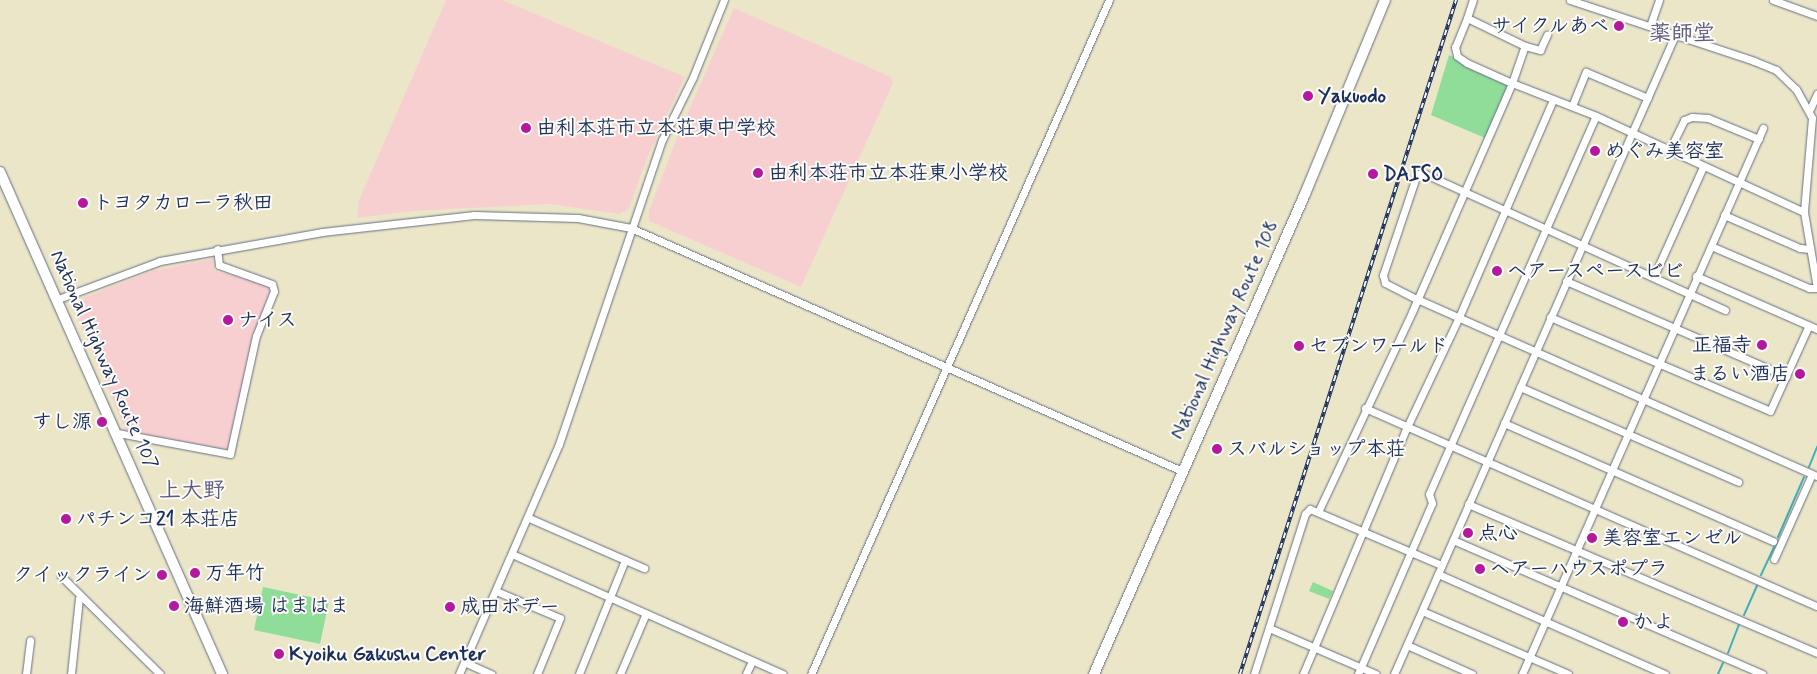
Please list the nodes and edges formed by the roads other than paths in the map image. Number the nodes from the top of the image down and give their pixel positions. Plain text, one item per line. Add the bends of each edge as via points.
1 (724, 0) edge
2 (1108, 0) edge
3 (1385, 0) edge
4 (1473, 0) edge
5 (1570, 0) edge
6 (1658, 0) edge
7 (1773, 0) edge
8 (1785, 2) edge
9 (1817, 16) edge
10 (1467, 18) junction
11 (1650, 26) junction
12 (1547, 35) dead end
13 (1676, 35) junction
14 (1525, 46) junction
15 (1512, 83) junction
16 (1817, 94) edge
17 (1648, 98) junction
18 (1553, 100) junction
19 (1572, 106) junction
20 (1810, 109) junction
21 (1596, 116) junction
22 (1814, 117) edge
23 (1763, 128) dead end
24 (1633, 134) junction
25 (1759, 139) junction
26 (1669, 151) junction
27 (1703, 167) junction
28 (0, 172) edge
29 (1738, 183) junction
30 (1462, 192) junction
31 (1504, 211) junction
32 (1804, 212) junction
33 (1724, 214) junction
34 (630, 228) junction
35 (1544, 228) junction
36 (1582, 245) junction
37 (1711, 246) junction
38 (217, 249) junction
39 (1810, 249) junction
40 (1654, 276) junction
41 (1696, 276) junction
42 (1566, 281) junction
43 (1817, 288) edge
44 (1689, 294) junction
45 (58, 299) junction
46 (1417, 299) junction
47 (1724, 310) dead end
48 (1459, 317) junction
49 (1550, 317) junction
50 (1809, 325) junction
51 (1673, 329) junction
52 (1817, 329) edge
53 (1498, 335) junction
54 (1534, 352) junction
55 (1658, 363) junction
56 (948, 367) junction
57 (1786, 376) junction
58 (1520, 387) junction
59 (1642, 399) junction
60 (1365, 408) junction
61 (1504, 423) junction
62 (1407, 427) junction
63 (118, 433) junction
64 (1628, 434) junction
65 (1451, 445) junction
66 (1486, 462) junction
67 (1612, 470) junction
68 (1182, 471) junction
69 (1814, 475) edge
70 (1738, 482) dead end
71 (1468, 504) junction
72 (1594, 509) junction
73 (1318, 512) junction
74 (529, 518) junction
75 (1364, 531) junction
76 (1453, 540) junction
77 (1773, 541) dead end
78 (1576, 551) junction
79 (1411, 552) junction
80 (512, 554) junction
81 (1774, 559) dead end
82 (626, 560) junction
83 (1441, 565) junction
84 (644, 568) dead end
85 (1438, 574) junction
86 (61, 576) dead end
87 (1561, 586) junction
88 (496, 590) junction
89 (79, 598) junction
90 (610, 598) junction
91 (1817, 606) edge
92 (1422, 611) junction
93 (646, 613) junction
94 (1545, 621) junction
95 (1269, 628) junction
96 (30, 640) dead end
97 (1407, 645) junction
98 (1315, 648) junction
99 (1817, 653) edge
100 (1529, 657) junction
101 (752, 661) junction
102 (464, 662) junction
103 (1360, 671) edge
104 (26, 674) edge
105 (71, 674) edge
106 (160, 674) edge
107 (222, 674) edge
108 (459, 674) edge
109 (491, 674) edge
110 (537, 674) edge
111 (578, 674) edge
112 (620, 674) edge
113 (746, 674) edge
114 (782, 674) edge
115 (811, 674) edge
116 (1094, 674) edge
117 (1254, 674) edge
118 (1303, 674) edge
119 (1376, 674) edge
120 (1394, 674) edge
121 (1472, 674) edge
122 (1522, 674) edge
123 (1568, 674) edge
124 (1664, 674) edge
125 (1762, 674) edge

1 - 34 street via 693,77 662,140
2 - 56 street
3 - 68 highway, National Highway Route 108 via 1305,194
4 - 10 street
5 - 11 street
6 - 11 street
7 - 8 street
8 - 9 street
10 - 14 street
10 - 15 street via 1455,47 1457,56
11 - 13 street
12 - 14 street via 1540,50
13 - 17 street
13 - 20 street via 1776,70 1796,89
14 - 15 street
15 - 18 street
15 - 30 street
16 - 20 street
17 - 19 street via 1586,72
17 - 24 street
18 - 19 street
18 - 31 street
19 - 21 street
20 - 22 street
21 - 24 street
21 - 35 street
22 - 32 street
23 - 25 street
24 - 26 street
24 - 36 street
25 - 26 street via 1708,118 1692,117 1684,120
25 - 29 street
26 - 27 street
27 - 29 street
27 - 40 street
28 - 45 highway, National Highway Route 107
29 - 32 street
29 - 33 street
30 - 31 street
30 - 46 street
30 - 46 street via 1425,174 1417,174 1383,274 1386,283
31 - 35 street
31 - 48 street
32 - 39 street
33 - 37 street
33 - 39 street via 1800,248
34 - 38 street via 555,215 474,215 329,231
34 - 56 street
34 - 74 street via 590,358
35 - 36 street
35 - 53 street
36 - 40 street
36 - 42 street
37 - 41 street
37 - 43 street via 1809,288
38 - 45 street via 131,270
38 - 63 street via 219,265 272,284 274,291 256,336 230,454
39 - 43 street
40 - 44 street
41 - 44 street
41 - 50 street
42 - 49 street
42 - 51 street
44 - 47 street
44 - 51 street
45 - 63 highway, National Highway Route 107
46 - 48 street
46 - 60 street
48 - 53 street
48 - 62 street
49 - 54 street
49 - 55 street
50 - 52 street
50 - 57 street
51 - 55 street
51 - 57 street
53 - 54 street
53 - 65 street
54 - 58 street
54 - 59 street
55 - 57 street via 1770,411
55 - 59 street
56 - 68 street
56 - 115 street
58 - 61 street
58 - 64 street
59 - 64 street
59 - 69 street
60 - 62 street
60 - 73 street
61 - 66 street
61 - 67 street
62 - 65 street
62 - 75 street
63 - 107 highway, National Highway Route 107
64 - 67 street
64 - 70 street
65 - 66 street
65 - 79 street via 1429,494 1432,503
66 - 71 street
66 - 72 street
67 - 72 street
67 - 77 street
68 - 116 highway, National Highway Route 108
69 - 81 street
71 - 76 street
71 - 78 street
72 - 78 street
72 - 91 street
73 - 75 street
73 - 95 street via 1310,509 1304,514
74 - 80 street
74 - 82 street
75 - 79 street
75 - 98 street
76 - 83 street
76 - 87 street
78 - 87 street
78 - 99 street
79 - 83 street
79 - 103 street
80 - 88 street
80 - 90 street
82 - 84 street
82 - 90 street
83 - 85 street
85 - 92 street
85 - 94 street
86 - 89 street
87 - 94 street
87 - 125 street
88 - 102 street
88 - 110 street via 560,618
89 - 105 street
89 - 106 street
90 - 93 street
90 - 111 street
92 - 97 street
92 - 100 street
93 - 101 street
93 - 112 street
94 - 100 street
94 - 124 street
95 - 98 street
95 - 117 street
96 - 104 street
97 - 120 street
97 - 121 street
98 - 103 street
98 - 118 street
100 - 122 street
100 - 123 street
101 - 113 street
101 - 114 street
102 - 108 street
102 - 109 street
103 - 119 street

